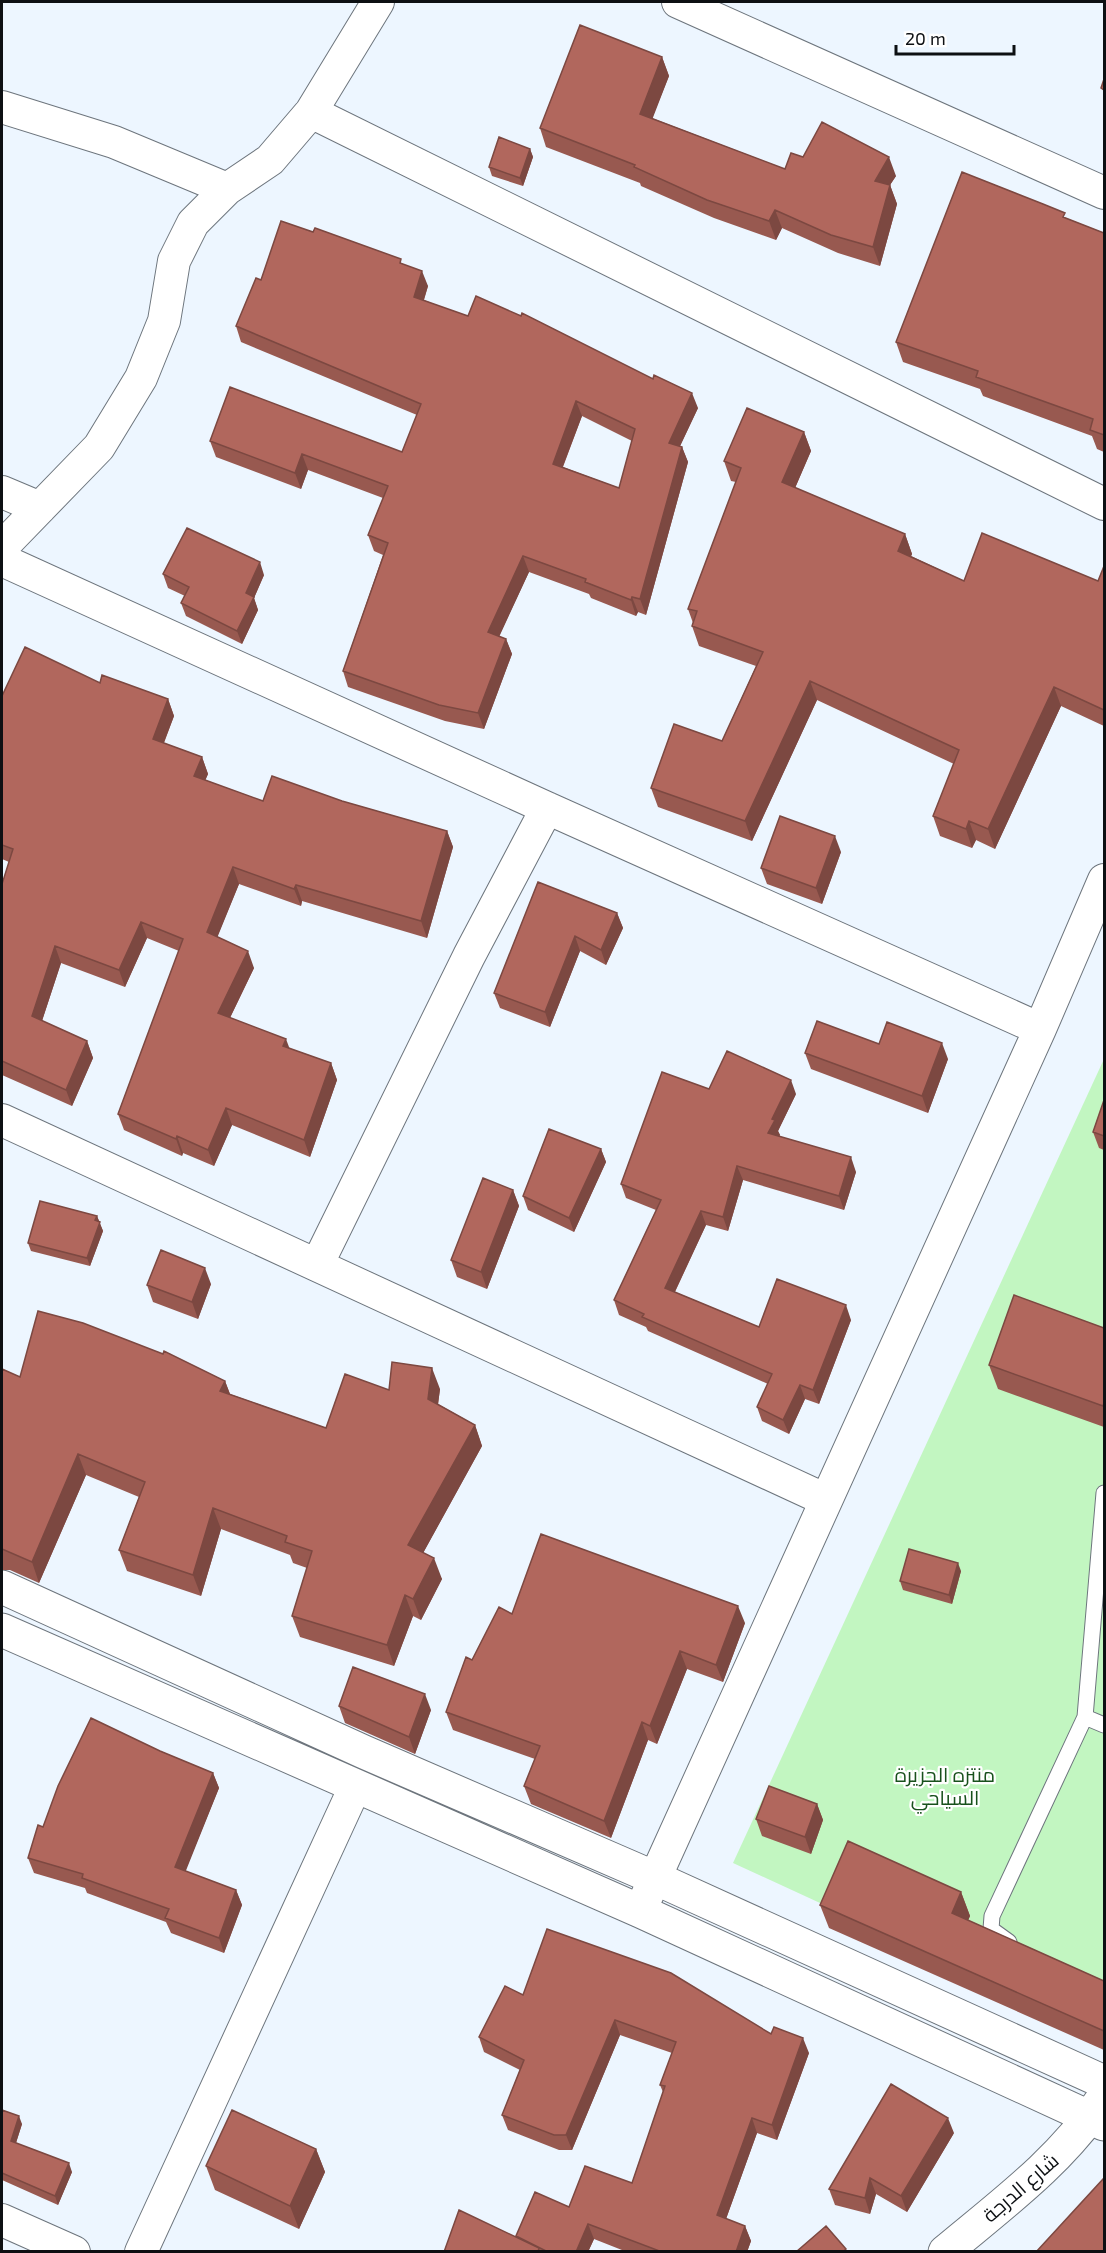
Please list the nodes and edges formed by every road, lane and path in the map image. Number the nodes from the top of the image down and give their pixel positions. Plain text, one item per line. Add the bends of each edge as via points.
1 (378, 2) edge
2 (678, 2) edge
3 (2, 107) edge
4 (311, 112) junction
5 (227, 189) junction
6 (1104, 193) edge
7 (2, 492) edge
8 (1104, 504) edge
9 (40, 508) junction
10 (2, 547) edge
11 (2, 560) edge
12 (547, 808) junction
13 (1104, 880) edge
14 (1040, 1029) junction
15 (2, 1120) edge
16 (317, 1265) junction
17 (1104, 1493) edge
18 (826, 1500) junction
19 (2, 1587) edge
20 (2, 1630) edge
21 (1085, 1717) junction
22 (1104, 1725) edge
23 (355, 1787) junction
24 (654, 1878) junction
25 (640, 1911) junction
26 (1020, 1947) edge
27 (1104, 2082) edge
28 (1100, 2112) edge
29 (2, 2220) edge
30 (74, 2252) edge
31 (141, 2252) edge
32 (945, 2252) edge

1 - 4 street
2 - 6 street
3 - 5 street via 114,142
4 - 5 street via 270,160
4 - 8 street
5 - 9 street via 193,223 174,261 164,321 141,378 99,447
7 - 9 street
9 - 10 street
11 - 12 street
12 - 14 street
12 - 16 street via 469,956
13 - 14 street
14 - 18 street
15 - 16 street
16 - 18 street
17 - 21 lane
18 - 24 street
19 - 24 street via 364,1752
20 - 23 street
21 - 22 lane
21 - 26 lane via 992,1916 991,1929
23 - 25 street
23 - 31 street
24 - 25 street
24 - 27 street
25 - 28 street
28 - 32 street, شارع الدرجة via 1045,2169
29 - 30 street

